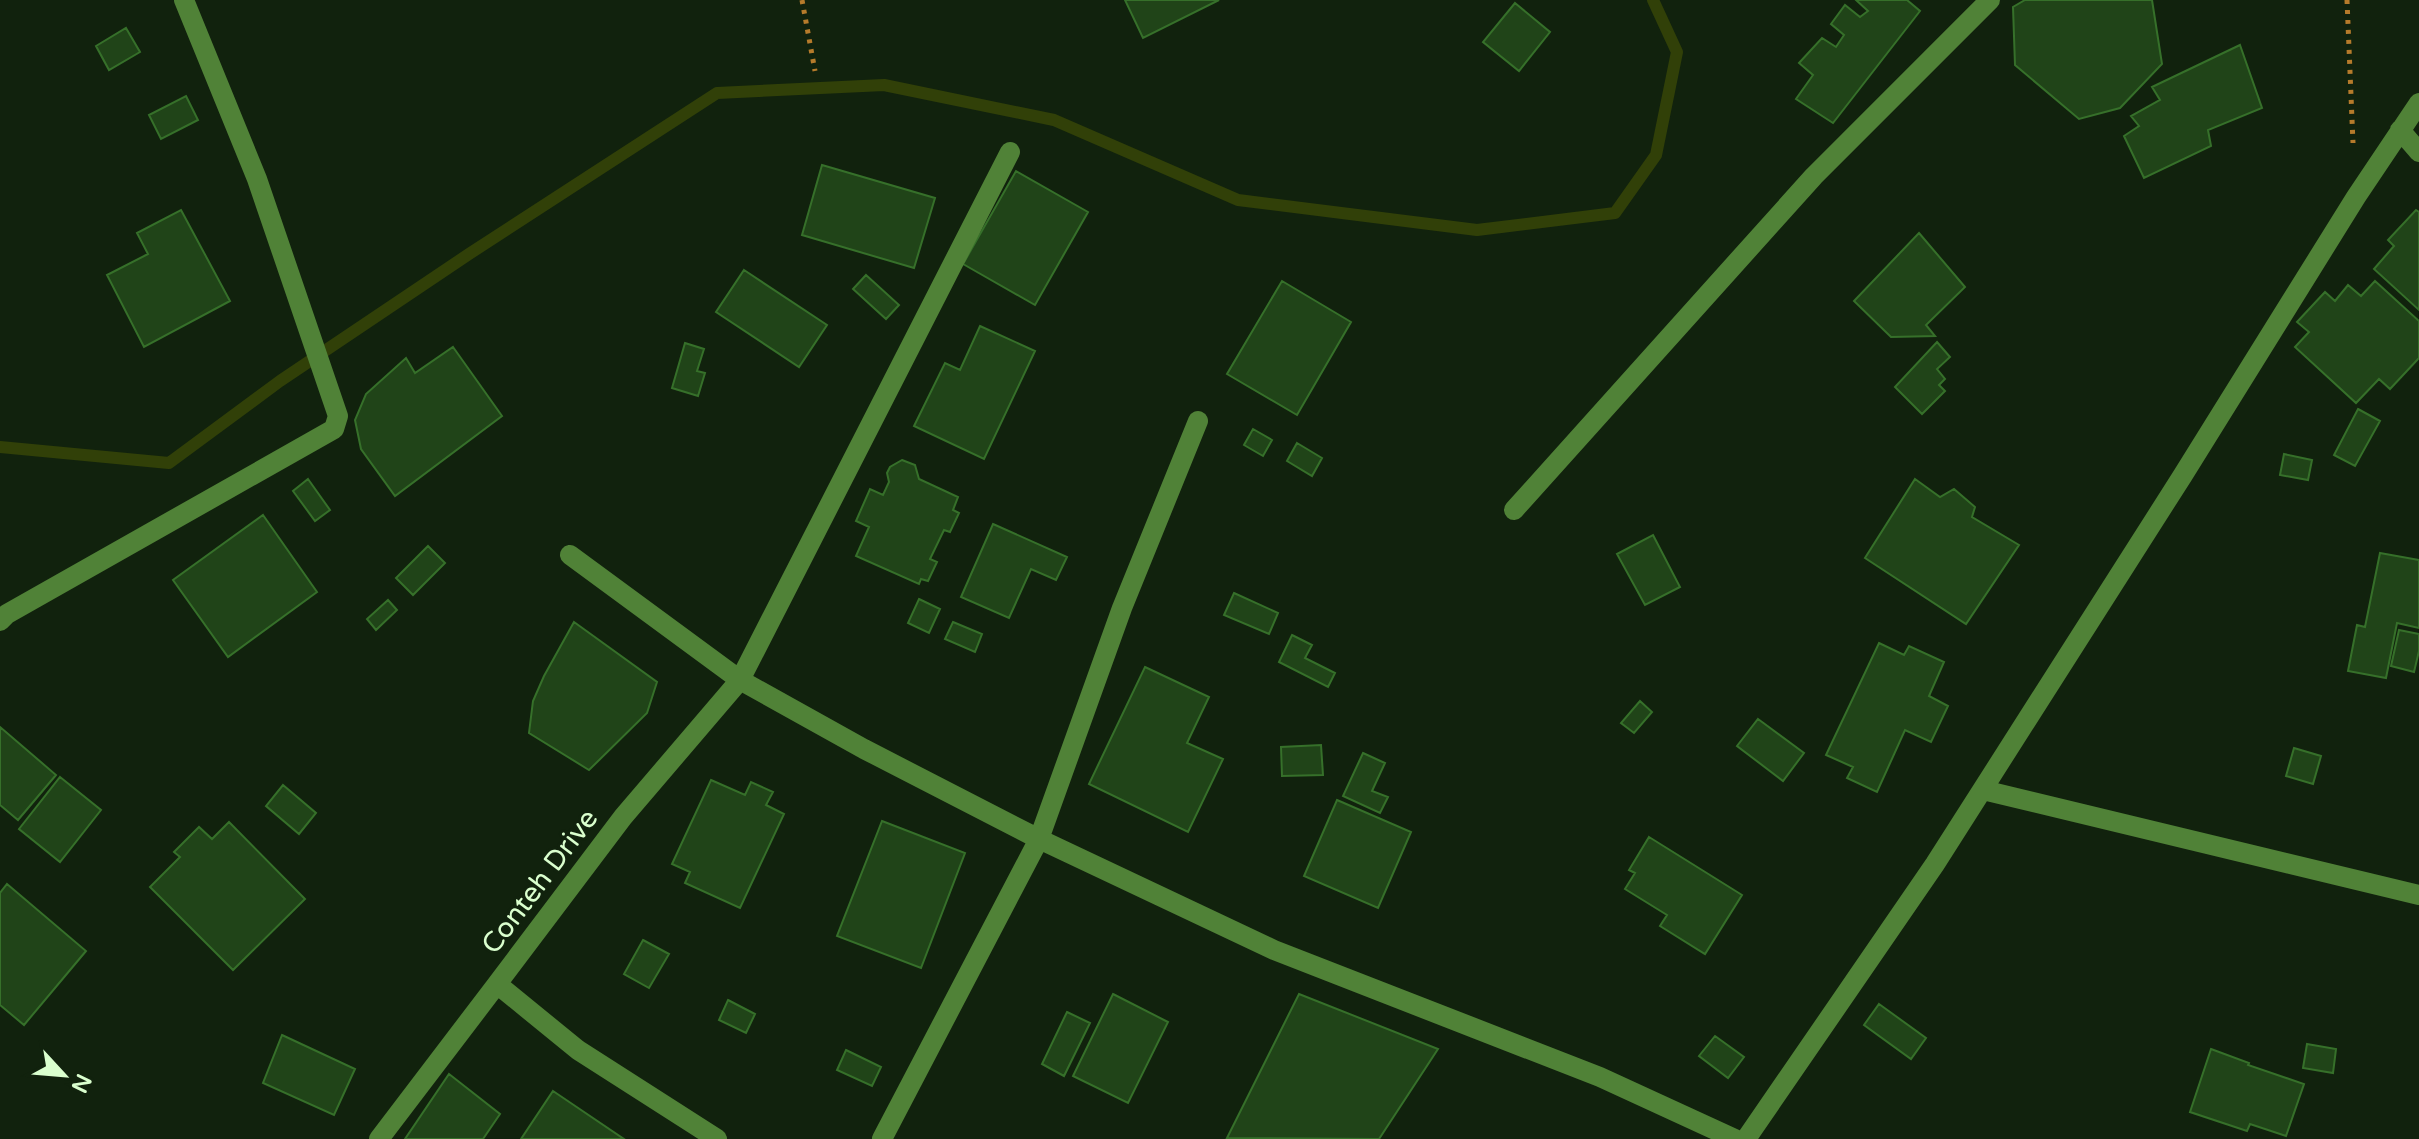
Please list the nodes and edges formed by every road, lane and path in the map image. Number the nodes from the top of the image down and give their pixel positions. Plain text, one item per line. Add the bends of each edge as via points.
1 (184, 0) edge
2 (802, 0) edge
3 (1990, 0) edge
4 (2347, 0) edge
5 (815, 71) dead end
6 (2419, 103) edge
7 (2400, 130) junction
8 (1010, 152) dead end
9 (2419, 152) edge
10 (2356, 197) junction
11 (1198, 421) dead end
12 (1514, 510) dead end
13 (570, 555) dead end
14 (0, 621) edge
15 (740, 680) junction
16 (1983, 790) junction
17 (1039, 839) junction
18 (2419, 895) edge
19 (497, 984) junction
20 (379, 1139) edge
21 (717, 1139) edge
22 (882, 1139) edge
23 (1735, 1139) edge
24 (1746, 1139) edge

1 - 14 street via 257,179 338,416 334,429
2 - 5 path
3 - 12 street via 1814,176
4 - 10 path
6 - 7 street
7 - 9 street
7 - 10 street
8 - 15 street, Conteh Drive
10 - 16 street
11 - 17 street via 1122,608
13 - 15 street
15 - 17 street
15 - 19 street, Conteh Drive via 623,817
16 - 18 street
16 - 24 street
17 - 22 street
17 - 23 street via 1274,950 1600,1077
19 - 20 street
19 - 21 street, Conteh Drive via 578,1050

